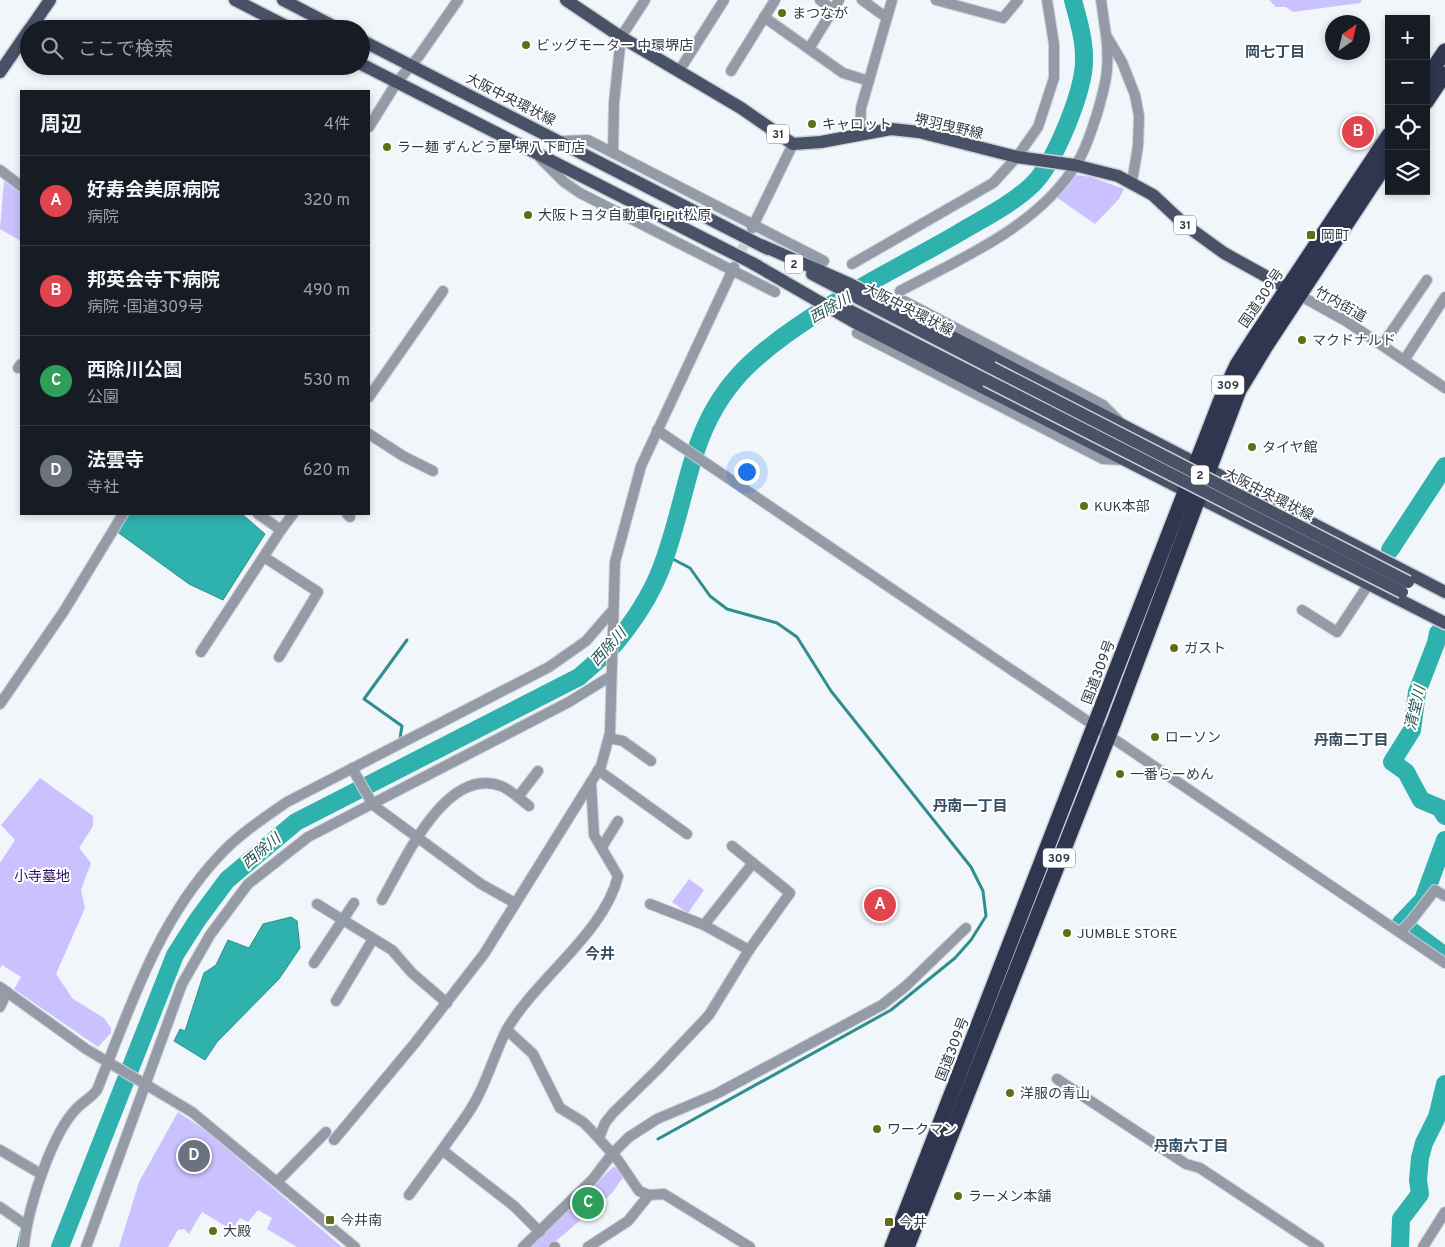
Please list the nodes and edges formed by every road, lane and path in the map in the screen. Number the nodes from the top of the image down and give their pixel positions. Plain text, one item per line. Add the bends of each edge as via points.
1 (50, 0) edge
2 (235, 0) edge
3 (283, 0) edge
4 (566, 0) edge
5 (645, 0) edge
6 (724, 0) edge
7 (775, 0) edge
8 (820, 0) edge
9 (839, 0) edge
10 (862, 0) edge
11 (892, 0) edge
12 (936, 0) edge
13 (1018, 0) edge
14 (1047, 0) edge
15 (1101, 0) edge
16 (455, 1) edge
17 (833, 10) junction
18 (764, 17) junction
19 (887, 18) junction
20 (36, 20) edge
21 (274, 20) edge
22 (322, 20) edge
23 (1106, 35) junction
24 (621, 37) junction
25 (20, 42) edge
26 (370, 45) edge
27 (810, 47) junction
28 (1445, 51) edge
29 (411, 66) junction
30 (370, 68) edge
31 (679, 71) junction
32 (731, 71) dead end
33 (0, 72) edge
34 (1430, 73) edge
35 (1445, 74) edge
36 (869, 81) junction
37 (397, 82) junction
38 (1430, 96) edge
39 (370, 125) edge
40 (860, 134) junction
41 (562, 141) junction
42 (1385, 142) edge
43 (793, 144) junction
44 (536, 153) junction
45 (613, 153) junction
46 (1019, 157) junction
47 (1385, 164) edge
48 (1073, 165) junction
49 (0, 170) edge
50 (1132, 182) junction
51 (20, 185) edge
52 (753, 226) junction
53 (824, 261) dead end
54 (852, 264) dead end
55 (733, 269) junction
56 (1427, 280) dead end
57 (443, 291) dead end
58 (1293, 291) junction
59 (775, 292) dead end
60 (1444, 299) edge
61 (873, 301) junction
62 (850, 315) junction
63 (857, 333) dead end
64 (1382, 344) junction
65 (1405, 359) junction
66 (989, 374) junction
67 (373, 381) edge
68 (1445, 388) edge
69 (1123, 425) junction
70 (658, 430) junction
71 (370, 435) edge
72 (1125, 460) junction
73 (1204, 465) junction
74 (433, 471) dead end
75 (1192, 496) junction
76 (122, 515) edge
77 (259, 515) edge
78 (292, 515) edge
79 (281, 530) junction
80 (264, 557) junction
81 (1368, 585) junction
82 (1405, 587) junction
83 (1445, 592) edge
84 (1445, 601) edge
85 (1302, 610) dead end
86 (1445, 614) edge
87 (613, 615) junction
88 (1445, 623) edge
89 (202, 652) dead end
90 (278, 657) dead end
91 (612, 674) junction
92 (0, 704) edge
93 (1095, 725) junction
94 (1109, 734) junction
95 (609, 738) junction
96 (651, 761) dead end
97 (598, 770) junction
98 (354, 771) junction
99 (538, 771) dead end
100 (591, 782) junction
101 (518, 797) junction
102 (371, 803) junction
103 (529, 806) dead end
104 (618, 821) dead end
105 (687, 834) dead end
106 (418, 837) junction
107 (732, 846) dead end
108 (602, 847) junction
109 (752, 863) junction
110 (1445, 895) edge
111 (382, 900) dead end
112 (354, 903) dead end
113 (515, 903) junction
114 (317, 904) dead end
115 (650, 904) dead end
116 (343, 920) junction
117 (704, 925) junction
118 (966, 928) dead end
119 (1401, 931) junction
120 (373, 939) junction
121 (749, 950) junction
122 (314, 963) dead end
123 (1445, 963) edge
124 (3, 989) edge
125 (336, 1001) dead end
126 (447, 1003) junction
127 (0, 1007) edge
128 (507, 1030) junction
129 (113, 1064) junction
130 (1057, 1079) dead end
131 (144, 1082) junction
132 (326, 1132) dead end
133 (599, 1138) junction
134 (334, 1140) dead end
135 (0, 1150) edge
136 (442, 1150) junction
137 (612, 1154) junction
138 (41, 1174) junction
139 (277, 1182) junction
140 (409, 1195) dead end
141 (649, 1195) junction
142 (0, 1207) edge
143 (1445, 1212) edge
144 (26, 1225) junction
145 (540, 1232) junction
146 (24, 1247) edge
147 (86, 1247) edge
148 (356, 1247) edge
149 (523, 1247) edge
150 (588, 1247) edge
151 (750, 1247) edge
152 (892, 1247) edge
153 (907, 1247) edge
154 (1319, 1247) edge
155 (1423, 1247) edge

1 - 20 main road
2 - 21 main road
3 - 22 main road
4 - 24 main road, 31
5 - 24 street
6 - 31 street
7 - 18 street
8 - 17 street
9 - 17 street
10 - 19 street
11 - 19 street
12 - 13 street via 1003,18
14 - 46 street via 1054,44 1054,78 1038,127
15 - 23 street
16 - 29 street
17 - 27 street
18 - 27 street
18 - 32 street
19 - 36 street
23 - 48 street via 1109,62 1103,91 1088,143
23 - 50 street via 1122,62 1135,95 1138,146
24 - 31 main road, 31
24 - 45 street
25 - 33 main road
26 - 29 main road, 大阪中央環状線
27 - 36 street via 843,73
28 - 34 highway
29 - 37 street
29 - 41 main road, 大阪中央環状線
30 - 37 main road
31 - 43 main road, 31
35 - 38 highway
36 - 40 street via 861,108
37 - 39 street
37 - 44 main road
40 - 43 main road, 堺羽曳野線 / 31
40 - 46 main road, 堺羽曳野線 / 31 via 891,129 918,132
41 - 45 street via 588,140
41 - 61 main road, 大阪中央環状線
42 - 58 highway, 国道309号 / 309
43 - 52 street
44 - 55 street via 564,182 580,193
44 - 62 main road
45 - 52 street
46 - 48 main road, 堺羽曳野線 / 31
46 - 54 street via 993,183
47 - 58 highway, 国道309号 / 309
48 - 50 main road, 堺羽曳野線 / 31
48 - 69 street via 1044,204 1007,232 902,296 1103,405
49 - 51 street
50 - 58 main road, 堺羽曳野線 / 31 via 1224,253
52 - 53 street
55 - 59 street
55 - 70 street
56 - 64 street
57 - 67 street
58 - 64 street, 竹内街道
58 - 73 highway, 国道309号 / 309 via 1239,390
60 - 65 street
61 - 66 main road, 大阪中央環状線 / 2
61 - 69 main road
62 - 66 main road, 大阪中央環状線 / 2
62 - 72 main road
63 - 72 street via 1103,460
64 - 65 street, 竹内街道
65 - 68 street, 竹内街道
66 - 82 main road, 大阪中央環状線 / 2, bridge
69 - 73 main road
70 - 87 street via 641,466 615,562
70 - 93 street
71 - 74 street
72 - 75 main road
73 - 75 highway, 国道309号 / 309
73 - 83 main road
75 - 81 main road
75 - 93 highway, 国道309号 / 309
75 - 94 highway, 国道309号 / 309
76 - 92 street via 64,611
77 - 79 street
78 - 79 street
79 - 80 street
80 - 89 street
80 - 90 street via 318,592
81 - 85 street via 1337,632
81 - 88 main road
82 - 84 main road, 大阪中央環状線 / 2
82 - 86 main road, 大阪中央環状線 / 2
87 - 91 street
87 - 98 street via 586,641 549,667
91 - 95 street
91 - 102 street via 569,702
93 - 94 street
93 - 152 highway, 国道309号 / 309
94 - 119 street
94 - 153 highway, 国道309号 / 309
95 - 96 street via 622,741
95 - 97 street
97 - 100 street
97 - 105 street
98 - 102 street
98 - 129 street via 287,802 219,856 192,890 145,968
99 - 101 street
100 - 108 street via 594,836
100 - 113 street
101 - 103 street
101 - 106 street via 491,784 464,790 441,804
102 - 106 street
102 - 131 street via 308,837 248,884 210,935 182,984
104 - 108 street
106 - 111 street
106 - 113 street via 481,884
107 - 109 street
108 - 128 street via 618,876 614,892 598,919 532,993
109 - 117 street
109 - 121 street via 790,893
110 - 119 street via 1435,890
112 - 116 street
113 - 126 street via 484,954
114 - 116 street
115 - 117 street
116 - 120 street
116 - 122 street
117 - 121 street
118 - 137 street via 882,1005 716,1094 657,1119 629,1137
119 - 123 street
120 - 125 street
120 - 126 street via 392,950 412,973
121 - 133 street via 709,1015 613,1113
124 - 127 street
124 - 129 street via 86,1049
126 - 134 street
128 - 133 street via 533,1054 560,1108 583,1122
128 - 136 street via 477,1099
129 - 131 street
129 - 138 street via 91,1098 77,1108
130 - 154 street
131 - 139 street via 192,1112
131 - 147 street
132 - 139 street
133 - 137 street
135 - 138 street
136 - 140 street
136 - 145 street via 514,1206
137 - 141 street via 639,1191
137 - 145 street via 593,1179
138 - 144 street
139 - 148 street
141 - 150 street via 628,1221
141 - 151 street via 664,1194
142 - 144 street
143 - 155 street
144 - 146 street
145 - 149 street

